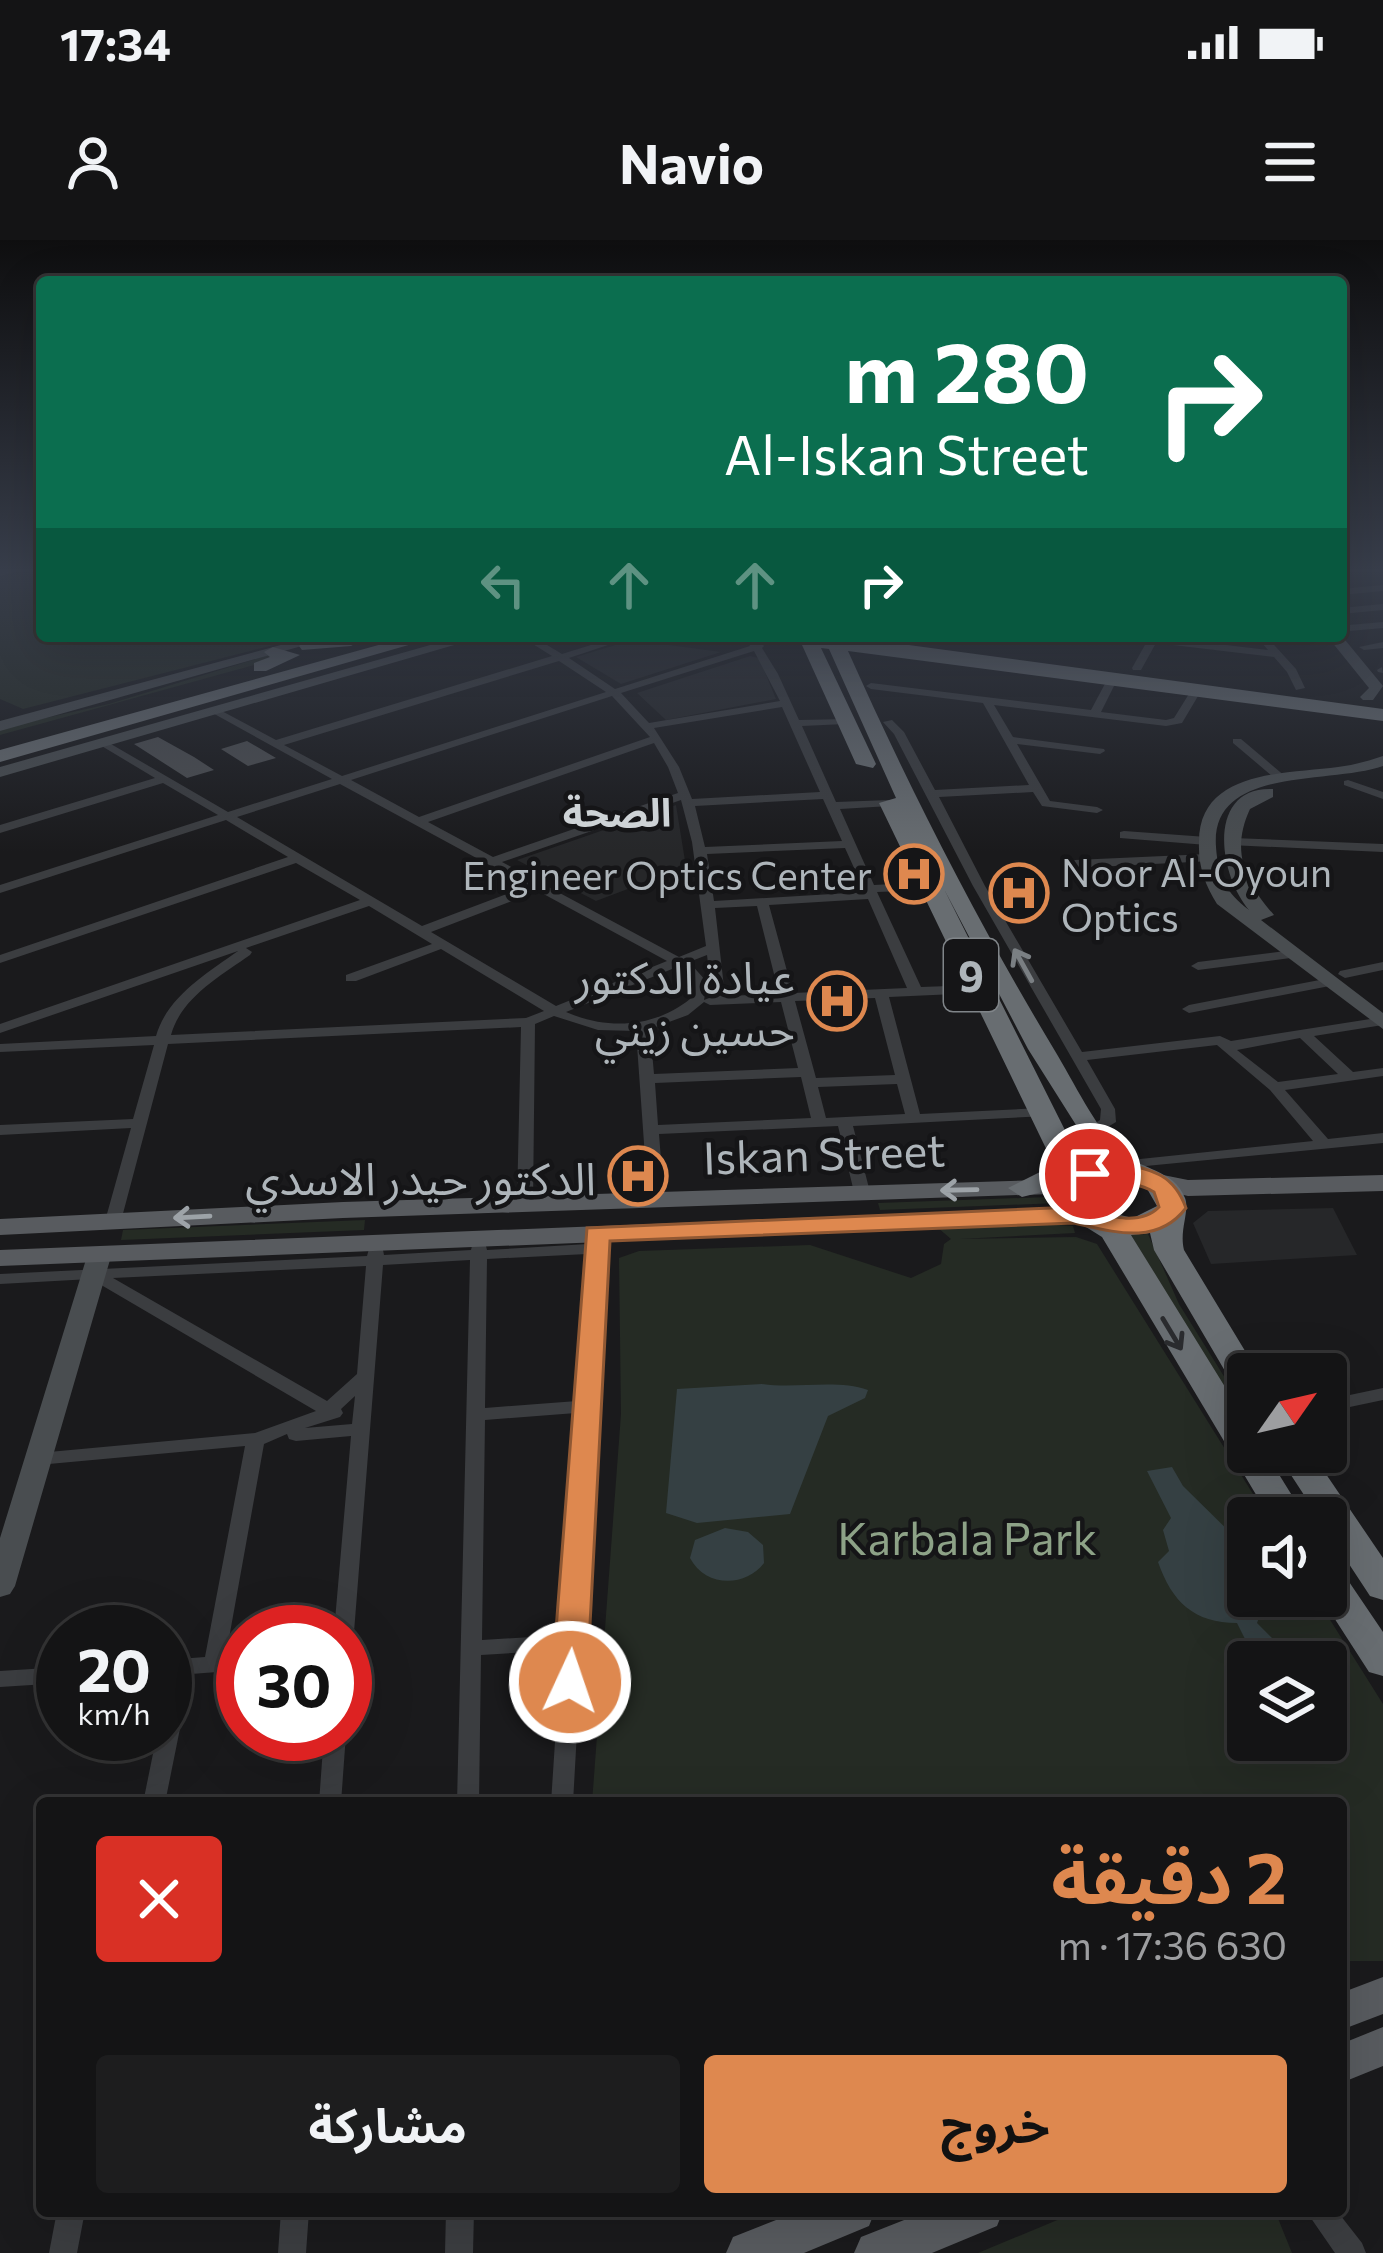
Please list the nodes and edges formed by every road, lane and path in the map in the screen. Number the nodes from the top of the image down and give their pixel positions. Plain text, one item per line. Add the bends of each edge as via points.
1 (235, 664) edge
2 (268, 664) edge
3 (277, 664) edge
4 (317, 664) edge
5 (362, 664) edge
6 (374, 664) edge
7 (537, 664) edge
8 (570, 664) edge
9 (692, 664) edge
10 (771, 664) edge
11 (817, 664) edge
12 (825, 664) edge
13 (831, 664) edge
14 (845, 664) edge
15 (849, 664) edge
16 (882, 664) edge
17 (1026, 664) edge
18 (1089, 664) edge
19 (1139, 664) edge
20 (1284, 664) edge
21 (1364, 664) edge
22 (821, 668) junction
23 (1137, 668) junction
24 (257, 670) junction
25 (351, 670) junction
26 (1112, 680) junction
27 (223, 686) junction
28 (1242, 688) junction
29 (1300, 688) junction
30 (1196, 691) junction
31 (614, 693) junction
32 (1376, 698) edge
33 (986, 700) junction
34 (785, 703) junction
35 (0, 709) edge
36 (214, 711) junction
37 (1095, 714) junction
38 (1383, 715) edge
39 (20, 721) junction
40 (845, 721) junction
41 (67, 722) junction
42 (888, 722) junction
43 (794, 723) junction
44 (0, 726) edge
45 (648, 726) junction
46 (0, 739) edge
47 (656, 739) junction
48 (1009, 740) junction
49 (1237, 741) dead end
50 (104, 743) junction
51 (275, 744) junction
52 (1100, 751) dead end
53 (0, 755) edge
54 (1383, 761) edge
55 (0, 772) edge
56 (1282, 778) junction
57 (165, 779) junction
58 (342, 780) junction
59 (1383, 781) edge
60 (889, 782) junction
61 (1352, 783) junction
62 (1037, 788) junction
63 (931, 794) junction
64 (1383, 796) edge
65 (687, 799) junction
66 (828, 801) junction
67 (1097, 810) dead end
68 (228, 816) junction
69 (418, 821) junction
70 (0, 829) edge
71 (1124, 835) dead end
72 (1233, 842) junction
73 (849, 844) junction
74 (1383, 848) edge
75 (1208, 850) junction
76 (701, 851) junction
77 (298, 858) junction
78 (492, 861) junction
79 (1075, 864) dead end
80 (539, 886) junction
81 (954, 886) junction
82 (0, 890) edge
83 (872, 892) junction
84 (370, 901) junction
85 (762, 902) junction
86 (709, 905) junction
87 (305, 924) junction
88 (421, 931) junction
89 (443, 944) junction
90 (712, 948) junction
91 (1294, 954) junction
92 (0, 959) edge
93 (680, 962) junction
94 (1198, 965) dead end
95 (1383, 966) edge
96 (351, 978) dead end
97 (1338, 978) junction
98 (977, 989) junction
99 (916, 992) junction
100 (880, 993) junction
101 (787, 997) junction
102 (719, 1000) junction
103 (697, 1001) junction
104 (1031, 1005) junction
105 (1189, 1009) dead end
106 (556, 1011) junction
107 (1382, 1015) edge
108 (528, 1022) junction
109 (643, 1026) junction
110 (0, 1030) edge
111 (1304, 1034) junction
112 (160, 1040) junction
113 (1229, 1046) junction
114 (0, 1048) edge
115 (1057, 1059) junction
116 (1017, 1062) junction
117 (1383, 1072) edge
118 (808, 1077) junction
119 (1350, 1077) junction
120 (647, 1079) junction
121 (903, 1079) junction
122 (1275, 1087) junction
123 (1042, 1114) junction
124 (914, 1119) junction
125 (844, 1122) junction
126 (820, 1123) junction
127 (139, 1124) junction
128 (0, 1130) edge
129 (651, 1130) junction
130 (1383, 1138) edge
131 (1325, 1144) junction
132 (1137, 1173) junction
133 (1073, 1175) junction
134 (1383, 1183) edge
135 (1022, 1188) joint
136 (862, 1192) junction
137 (656, 1199) junction
138 (1383, 1200) edge
139 (525, 1203) junction
140 (405, 1208) junction
141 (343, 1210) junction
142 (1169, 1215) junction
143 (113, 1221) junction
144 (1096, 1223) junction
145 (0, 1227) edge
146 (596, 1241) junction
147 (335, 1242) junction
148 (479, 1246) junction
149 (384, 1248) junction
150 (0, 1258) edge
151 (97, 1264) junction
152 (0, 1279) edge
153 (1230, 1353) edge
154 (366, 1375) junction
155 (1383, 1394) edge
156 (1347, 1402) edge
157 (587, 1406) junction
158 (330, 1411) junction
159 (476, 1415) junction
160 (361, 1429) junction
161 (256, 1438) junction
162 (38, 1459) junction
163 (1303, 1473) edge
164 (1274, 1497) edge
165 (1352, 1575) edge
166 (0, 1586) edge
167 (346, 1605) edge
168 (572, 1642) junction
169 (471, 1648) junction
170 (1383, 1661) edge
171 (214, 1664) joint
172 (192, 1666) edge
173 (36, 1677) edge
174 (0, 1679) edge
175 (160, 1761) edge
176 (333, 1761) edge
177 (155, 1797) edge
178 (330, 1797) edge
179 (468, 1797) edge
180 (562, 1797) edge
181 (1383, 1995) edge
182 (1347, 2010) edge
183 (1383, 2047) edge
184 (1347, 2062) edge
185 (70, 2217) edge
186 (295, 2217) edge
187 (460, 2217) edge
188 (838, 2217) edge
189 (966, 2217) edge
190 (1325, 2217) edge
191 (63, 2253) edge
192 (292, 2253) edge
193 (459, 2253) edge
194 (749, 2253) edge
195 (877, 2253) edge
196 (1352, 2253) edge

1 - 39 main road
2 - 24 highway
3 - 24 highway
4 - 27 highway
5 - 25 highway
6 - 25 main road
7 - 51 street
8 - 31 street
9 - 31 street
10 - 34 street
11 - 22 highway
12 - 22 highway
13 - 22 highway
14 - 60 highway
15 - 42 highway, 9
16 - 33 street
17 - 26 highway
18 - 23 highway
19 - 23 street
20 - 29 street
21 - 32 main road
22 - 40 highway, 9
23 - 28 highway
24 - 27 highway
25 - 27 highway
25 - 36 main road
26 - 30 highway
26 - 37 street
27 - 41 highway
27 - 53 highway
28 - 29 highway
28 - 30 highway
28 - 38 highway
29 - 32 highway
30 - 37 street via 1174,723
31 - 45 street
31 - 58 street
33 - 37 street
33 - 48 street
34 - 43 street
34 - 45 street
35 - 39 main road
36 - 50 main road
36 - 51 street
39 - 44 main road
40 - 43 street
40 - 60 highway, 9
41 - 46 highway
41 - 53 highway via 88,724
42 - 60 highway, 9
42 - 63 street
43 - 66 street
45 - 47 street
47 - 65 street
47 - 69 street
48 - 52 street
48 - 62 street
49 - 56 street
50 - 55 main road
50 - 57 street
51 - 58 street
54 - 56 main road
56 - 75 main road via 1219,799 1207,824
57 - 68 street
57 - 70 street
58 - 68 street
58 - 69 street
59 - 61 main road
60 - 66 street
60 - 81 highway, 9
61 - 64 street
61 - 72 main road via 1255,797 1233,822
62 - 63 street
62 - 67 street via 1050,806
63 - 81 street
65 - 66 street
65 - 76 street
65 - 78 street
66 - 73 street
68 - 77 street
68 - 82 street
69 - 78 street
71 - 75 street
72 - 74 street
72 - 97 main road via 1239,889
73 - 76 street
73 - 83 street
75 - 79 street
75 - 91 main road via 1211,879 1225,900
76 - 86 street
77 - 84 street
77 - 92 street
78 - 80 street
80 - 88 street
80 - 93 street
81 - 83 street
81 - 98 highway, 9
104 -> 81 highway, 9
83 - 85 street
83 - 99 street
84 - 87 street
84 - 88 street
85 - 86 street
85 - 101 street
86 - 90 street
87 - 110 street
87 - 112 street via 214,973 177,1008
88 - 89 street
89 - 96 street
89 - 106 street
90 - 93 street
90 - 102 street
91 - 94 street
91 - 97 main road
93 - 103 street via 699,979
93 - 106 street
95 - 97 street
97 - 105 street
97 - 107 main road
98 - 99 street
98 - 116 highway, 9
99 - 100 street
100 - 101 street
100 - 121 street
101 - 102 street
101 - 118 street
102 - 103 street
103 - 109 street
104 - 115 highway, 9
104 - 115 street
106 - 108 street
106 - 109 street via 589,1024
107 - 111 street
108 - 112 street
108 - 139 street
109 - 120 street
111 - 113 street
111 - 119 street
112 - 114 street
112 - 127 street
113 - 115 street via 1220,1040
113 - 122 street
115 - 116 highway
115 - 132 highway, 9 via 1091,1132
116 - 123 highway, 9
117 - 119 street
118 - 120 street
118 - 121 street
118 - 126 street
119 - 122 street
120 - 129 street
121 - 124 street
122 - 131 street
123 - 124 street
123 - 133 highway, 9
124 - 125 street
125 - 126 street
125 - 136 street
126 - 129 street
127 - 128 street
127 - 143 street
129 - 137 street
130 - 131 street
131 - 132 street
132 - 133 highway
132 - 134 main road via 1188,1188
132 - 142 highway, 9 via 1171,1195
133 - 135 highway via 1068,1169
133 - 144 highway, 9 via 1074,1200
135 -> 136 main road, Iskan Street
136 - 137 main road, Iskan Street
137 - 139 main road, Iskan Street
138 - 142 main road via 1196,1204
139 - 140 main road, Iskan Street
140 - 141 main road, Iskan Street
140 - 149 main road via 380,1225
141 -> 143 main road, Iskan Street
141 - 147 main road via 362,1223
142 - 144 highway via 1132,1227
142 - 153 highway, 9 via 1168,1250
143 - 145 main road, Iskan Street
144 - 146 main road
144 -> 164 highway, 9
146 - 148 main road
146 - 157 street
147 - 149 main road
147 - 151 main road
148 - 149 main road
148 - 159 street
149 - 151 street
149 - 154 street
150 - 151 main road
151 - 152 street
151 - 158 street
151 - 162 main road
154 - 158 street
154 - 160 street
155 - 156 street
157 - 159 street
157 - 168 street
158 - 160 street
158 - 161 street
159 - 169 street
160 - 161 street
160 - 167 street
161 - 162 street
161 - 171 street
162 - 166 main road
163 - 165 highway
165 - 170 highway
168 - 169 street
168 - 180 street
169 - 179 street
171 - 172 street
173 - 174 street
175 - 177 street
176 - 178 street
181 - 182 main road
183 - 184 main road
185 - 191 street
186 - 192 street
187 - 193 street
188 - 194 main road
189 - 195 main road
190 - 196 street

